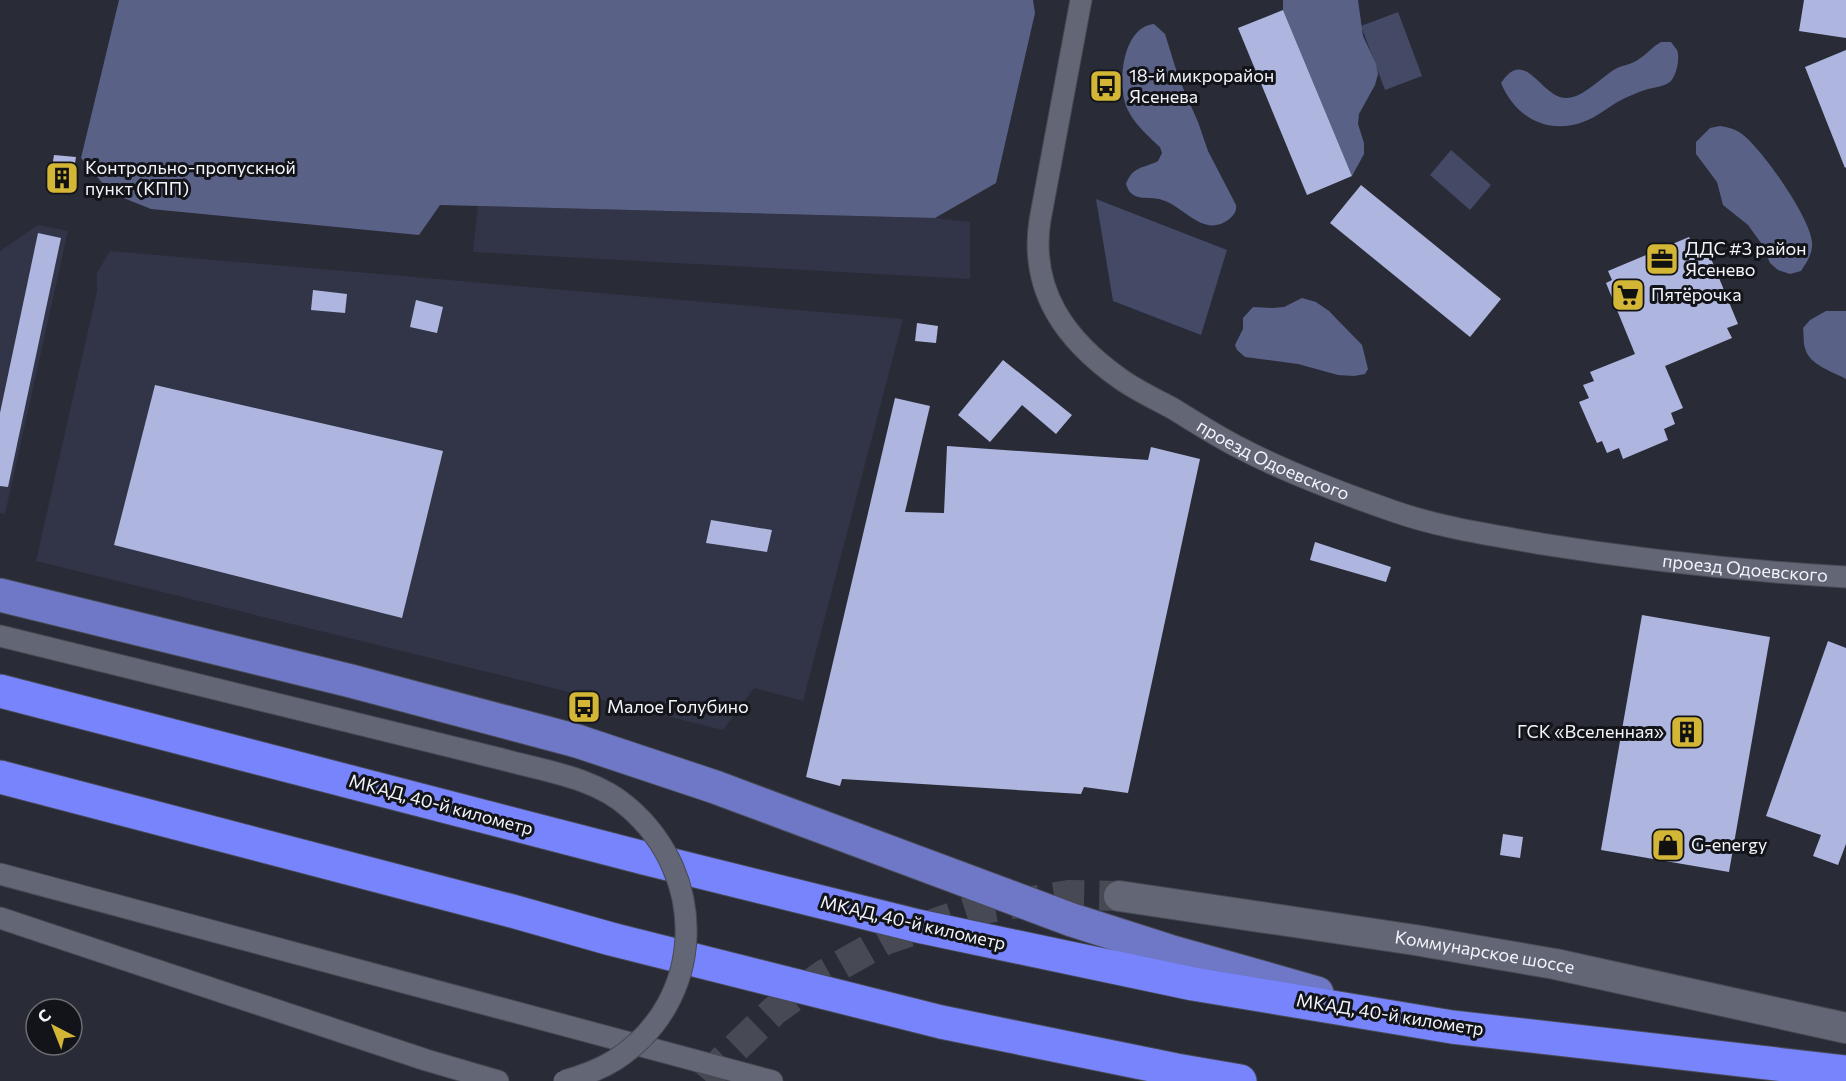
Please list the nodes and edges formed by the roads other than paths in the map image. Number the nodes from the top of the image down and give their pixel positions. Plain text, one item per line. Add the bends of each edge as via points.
1 (1081, 0) edge
2 (1846, 577) edge
3 (0, 595) edge
4 (0, 636) edge
5 (0, 691) edge
6 (0, 777) edge
7 (0, 874) edge
8 (1119, 896) tunnel mouth
9 (0, 918) edge
10 (1409, 1019) junction
11 (1846, 1028) edge
12 (1844, 1072) edge
13 (498, 1081) edge
14 (564, 1081) edge
15 (772, 1081) edge
16 (1240, 1081) edge

1 - 2 street, проезд Одоевского via 1038,232 1039,269 1050,304 1069,332 1116,375 1243,449 1293,472 1431,522 1647,559
3 - 10 main road via 577,741 715,787 1072,920
4 - 14 street, bridge via 578,780 626,805 663,845 678,878 687,922 680,976 669,1001 636,1044 614,1061
5 - 10 highway, МКАД, 40-й километр via 918,926 1193,984
6 - 16 highway via 610,939 941,1022
7 - 15 street
8 - 11 main road, Коммунарское шоссе via 1555,964
9 - 13 street
10 - 12 highway, МКАД, 40-й километр

